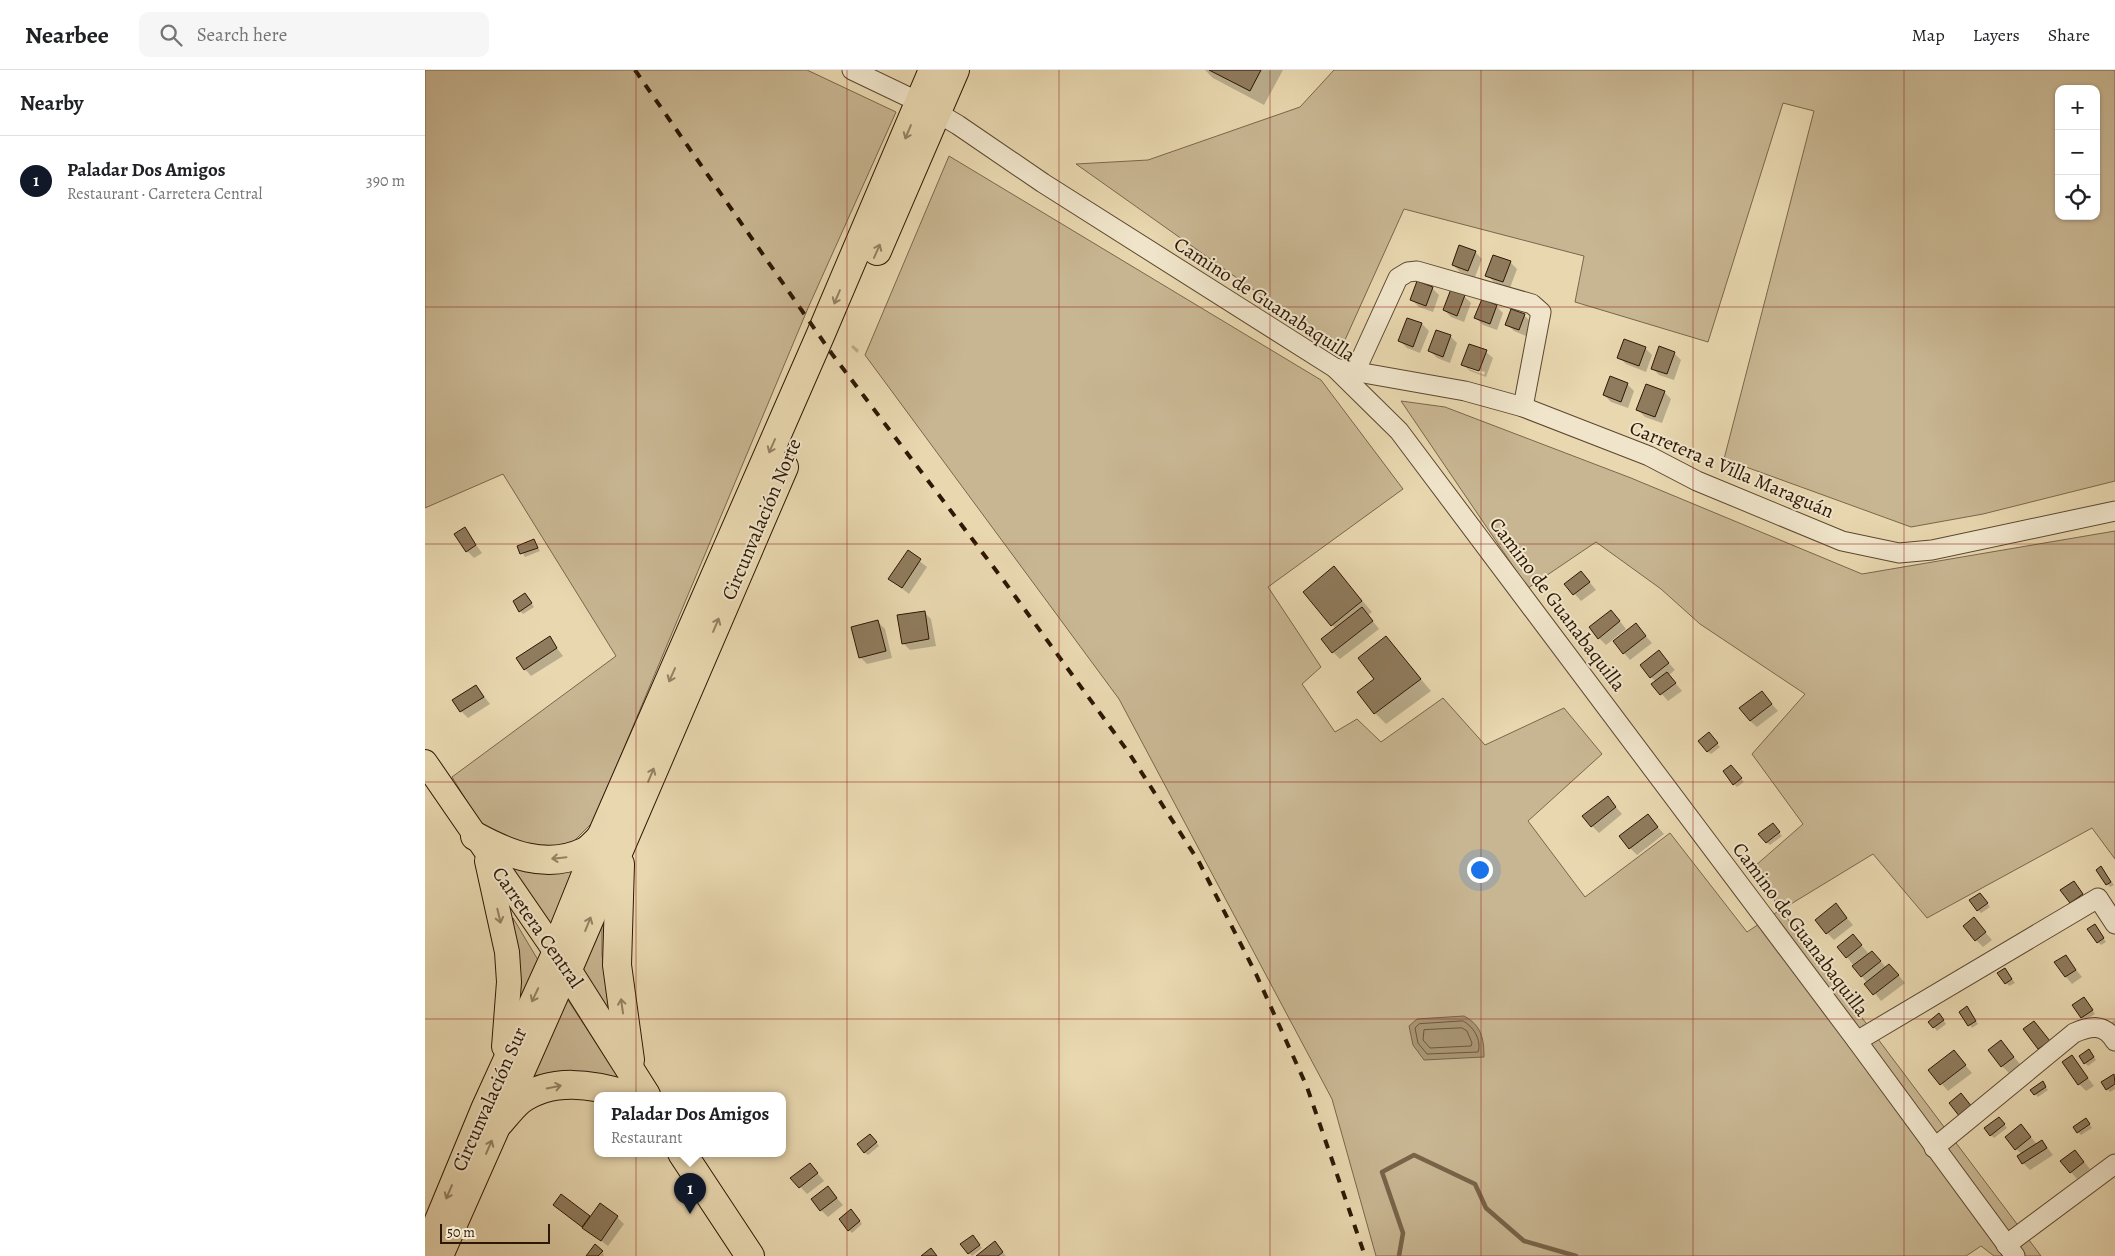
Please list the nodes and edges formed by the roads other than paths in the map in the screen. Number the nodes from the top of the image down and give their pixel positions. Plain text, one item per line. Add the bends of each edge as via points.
1 (852, 70) edge
2 (933, 70) edge
3 (955, 70) edge
4 (930, 108) junction
5 (1335, 368) junction
6 (1355, 372) junction
7 (1523, 407) junction
8 (2115, 511) edge
9 (425, 762) edge
10 (611, 842) junction
11 (480, 844) junction
12 (2115, 924) edge
13 (562, 960) junction
14 (1857, 1041) junction
15 (2115, 1041) edge
16 (501, 1069) junction
17 (630, 1083) edge
18 (642, 1092) edge
19 (500, 1122) junction
20 (1934, 1148) junction
21 (685, 1157) edge
22 (2115, 1164) edge
23 (425, 1248) edge
24 (2010, 1250) edge
25 (441, 1256) edge
26 (750, 1256) edge

1 - 4 street, Camino de Guanabaquilla
2 - 4 highway, Circunvalación Norte
3 - 4 highway, Circunvalación Norte
4 - 5 street, Camino de Guanabaquilla
4 - 10 highway, Circunvalación Norte
5 - 6 street, Carretera a Villa Maraguán
5 - 14 street, Camino de Guanabaquilla via 1399,431
6 - 7 street, Carretera a Villa Maraguán via 1465,391
6 - 7 street via 1398,278 1417,271 1532,304 1541,312
7 - 8 street, Carretera a Villa Maraguán via 1649,456 1697,481 1842,540 1899,553 1932,550
9 - 11 main road, Carretera Central
10 -> 11 highway via 562,858 525,859
10 - 13 highway, Circunvalación Norte
17 -> 10 highway via 617,966
11 - 13 main road, Carretera Central
11 -> 16 main road via 507,952 507,1021
12 - 14 street via 2097,898
13 -> 16 main road, Circunvalación Sur
13 - 17 highway, Carretera Central
13 - 19 main road, Circunvalación Sur
14 - 20 street, Camino de Guanabaquilla
15 - 20 street via 2103,1029 2090,1026 2074,1033
16 -> 23 main road, Circunvalación Sur
17 - 18 highway, Carretera Central
19 -> 17 highway via 518,1102 541,1090 566,1084 600,1086
25 -> 19 main road, Circunvalación Sur
20 - 24 street, Camino de Guanabaquilla
21 - 26 highway
22 - 24 street

